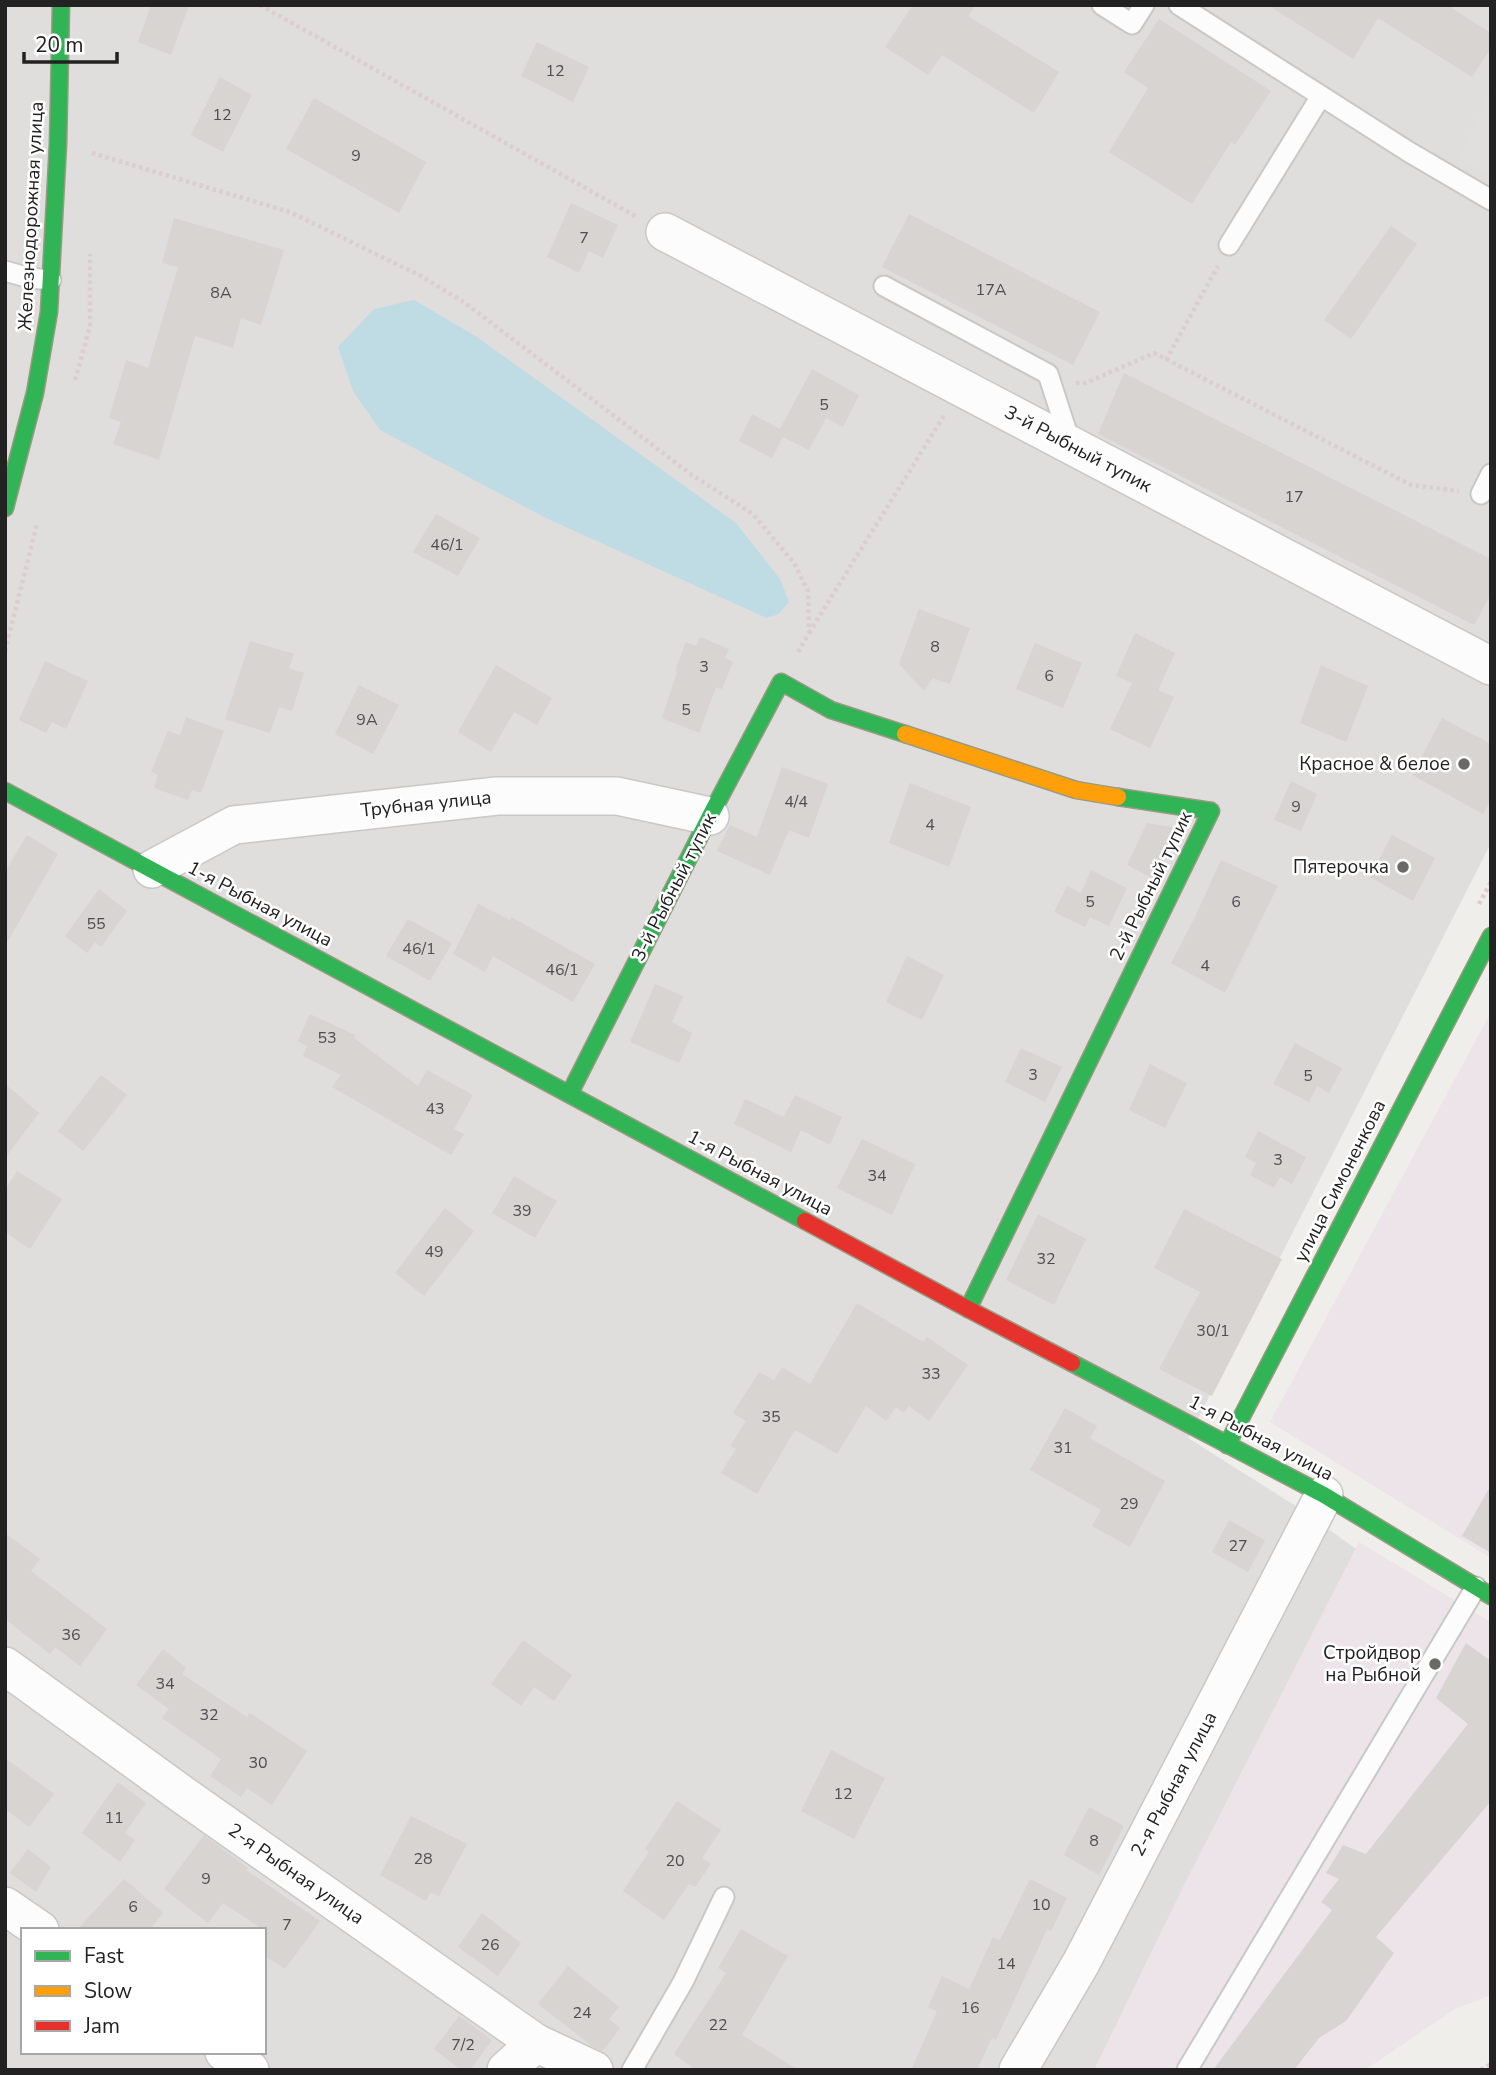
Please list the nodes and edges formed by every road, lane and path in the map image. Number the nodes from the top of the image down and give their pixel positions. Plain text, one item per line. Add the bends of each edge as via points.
1 (61, 5) edge
2 (260, 5) edge
3 (1102, 5) edge
4 (1144, 5) edge
5 (1179, 5) edge
6 (1321, 96) junction
7 (58, 144) junction
8 (1491, 200) edge
9 (665, 232) joint
10 (1229, 245) joint
11 (5, 271) edge
12 (51, 280) junction
13 (884, 286) dead end
14 (1166, 360) junction
15 (1051, 384) junction
16 (962, 388) junction
17 (1071, 446) junction
18 (1491, 474) edge
19 (1481, 494) joint
20 (5, 508) edge
21 (809, 633) junction
22 (1491, 666) edge
23 (781, 682) junction
24 (5, 792) edge
25 (710, 817) junction
26 (152, 869) junction
27 (1491, 936) edge
28 (570, 1093) junction
29 (968, 1309) junction
30 (1227, 1444) junction
31 (1324, 1495) junction
32 (1483, 1592) edge
33 (5, 1666) edge
34 (724, 1898) dead end
35 (5, 1906) edge
36 (37, 1928) edge
37 (536, 2043) junction
38 (227, 2054) edge
39 (1491, 2064) edge
40 (250, 2070) edge
41 (506, 2070) edge
42 (594, 2070) edge
43 (632, 2070) edge
44 (1018, 2070) edge
45 (1187, 2070) edge
46 (1481, 2070) edge

1 - 7 street, Железнодорожная улица
2 - 9 path
3 - 4 lane via 1132,24
5 - 6 lane
6 - 8 lane
6 - 10 lane
7 - 12 street, Железнодорожная улица
7 - 21 path via 290,212 421,276 465,303 692,475 752,514 794,563 808,591
9 - 16 street, 3-й Рыбный тупик
10 - 14 path
11 - 12 lane
12 - 20 street, Железнодорожная улица via 35,393
13 - 15 lane via 1048,374
14 - 15 path via 1154,353 1086,383
14 - 19 path via 1411,485
15 - 17 lane
16 - 17 street, 3-й Рыбный тупик
16 - 21 path
17 - 22 street, 3-й Рыбный тупик
18 - 19 lane
21 - 23 path
23 - 25 street, 3-й Рыбный тупик
23 - 29 street, 2-й Рыбный тупик via 831,710 1076,790 1211,811
24 - 26 street, 1-я Рыбная улица
25 - 26 street, Трубная улица via 617,796 497,796 234,825
25 - 28 street, 3-й Рыбный тупик
26 - 28 street, 1-я Рыбная улица
27 - 30 street, улица Симоненкова
28 - 29 street, 1-я Рыбная улица
29 - 30 street, 1-я Рыбная улица
30 - 31 street, 1-я Рыбная улица
31 - 32 street, 1-я Рыбная улица
31 - 44 street, 2-я Рыбная улица via 1081,1963
32 - 45 lane
33 - 37 street, 2-я Рыбная улица
34 - 43 lane
35 - 36 street
37 - 41 street
37 - 42 street, 2-я Рыбная улица
38 - 40 street
39 - 46 path

